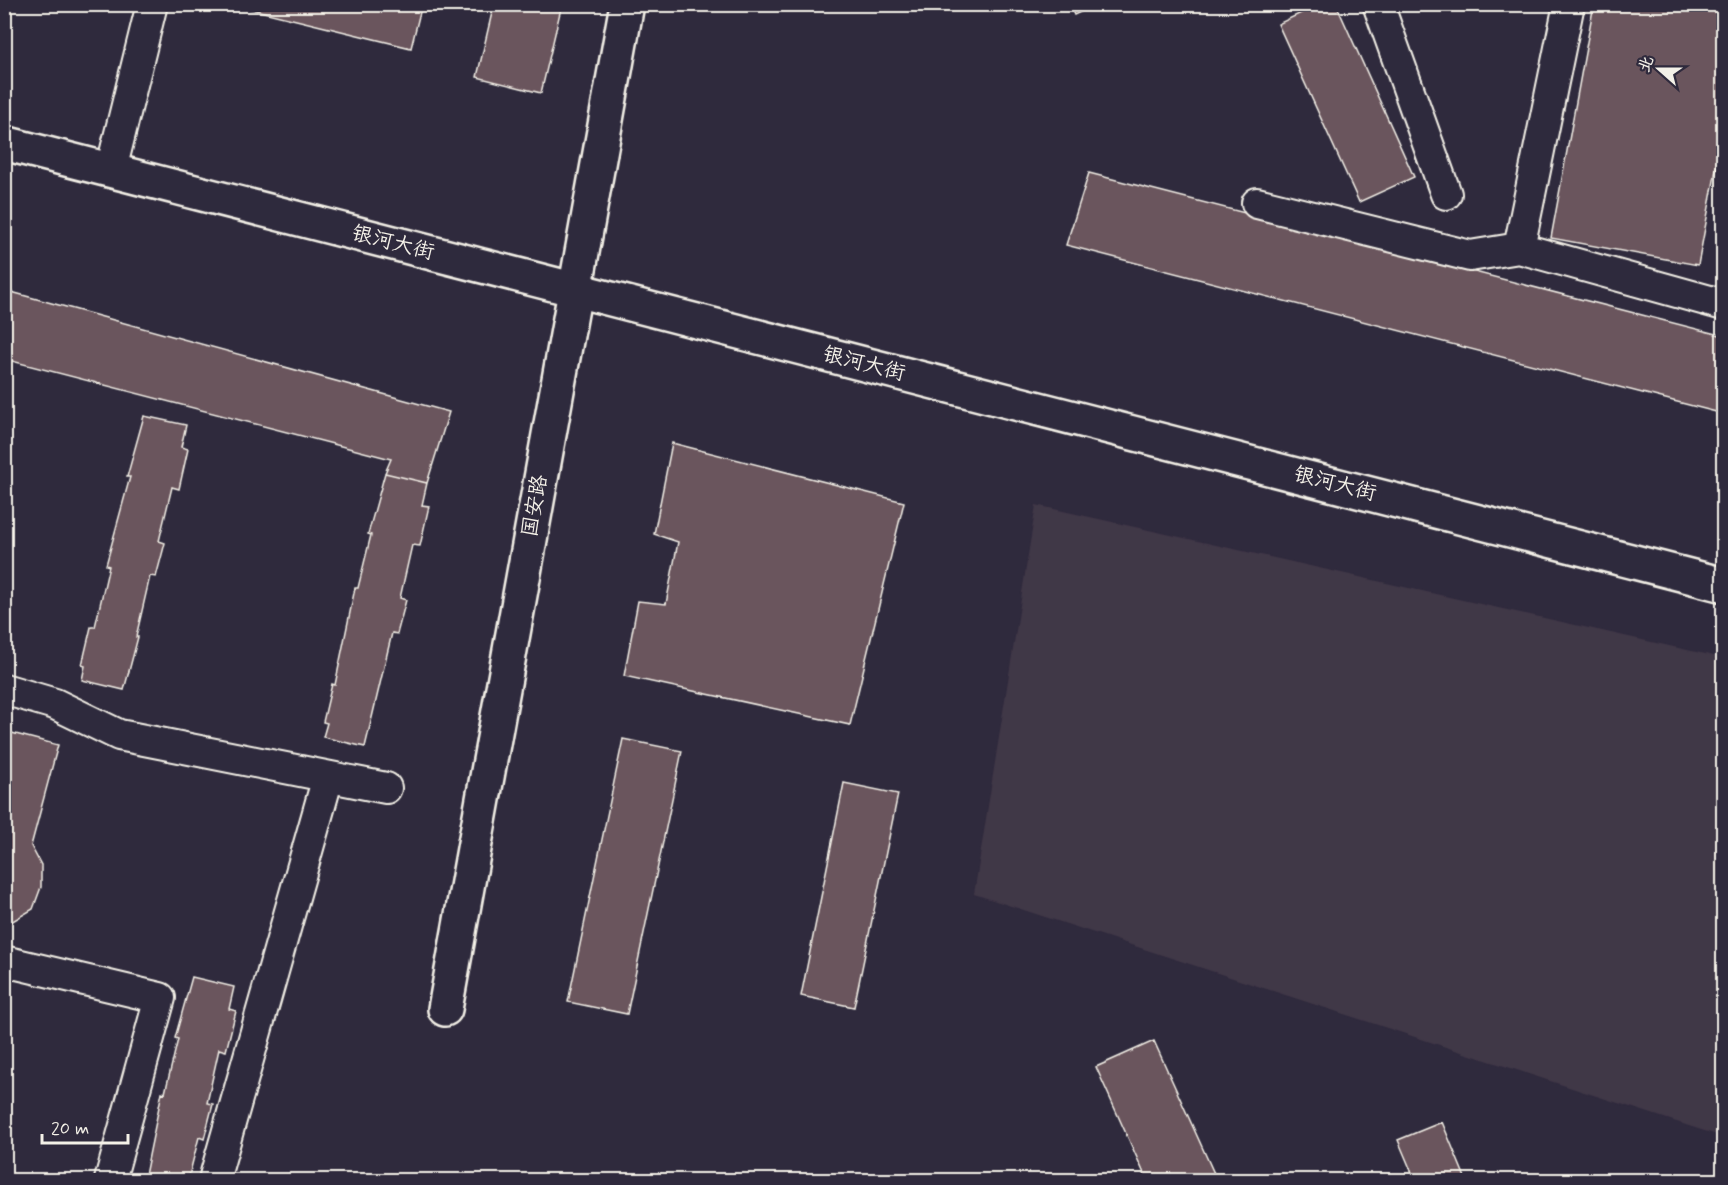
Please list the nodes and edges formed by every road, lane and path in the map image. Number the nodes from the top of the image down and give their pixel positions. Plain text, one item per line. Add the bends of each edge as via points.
1 (152, 4) edge
2 (627, 4) edge
3 (1378, 4) edge
4 (1569, 4) edge
5 (4, 143) edge
6 (111, 171) junction
7 (1446, 194) dead end
8 (1257, 203) dead end
9 (1519, 248) junction
10 (574, 289) junction
11 (1724, 305) edge
12 (1724, 585) edge
13 (4, 689) edge
14 (328, 777) junction
15 (386, 788) dead end
16 (4, 961) edge
17 (445, 1009) dead end
18 (110, 1180) edge
19 (214, 1180) edge

1 - 6 street
2 - 10 main road, 国安路
3 - 7 street
4 - 9 street
5 - 6 main road, 银河大街
6 - 10 main road, 银河大街
8 - 9 street via 1470,256
9 - 11 street
10 - 12 main road, 银河大街
10 - 17 main road, 国安路
13 - 14 street via 56,704 119,735
14 - 15 street
14 - 19 street
16 - 18 street via 160,998

